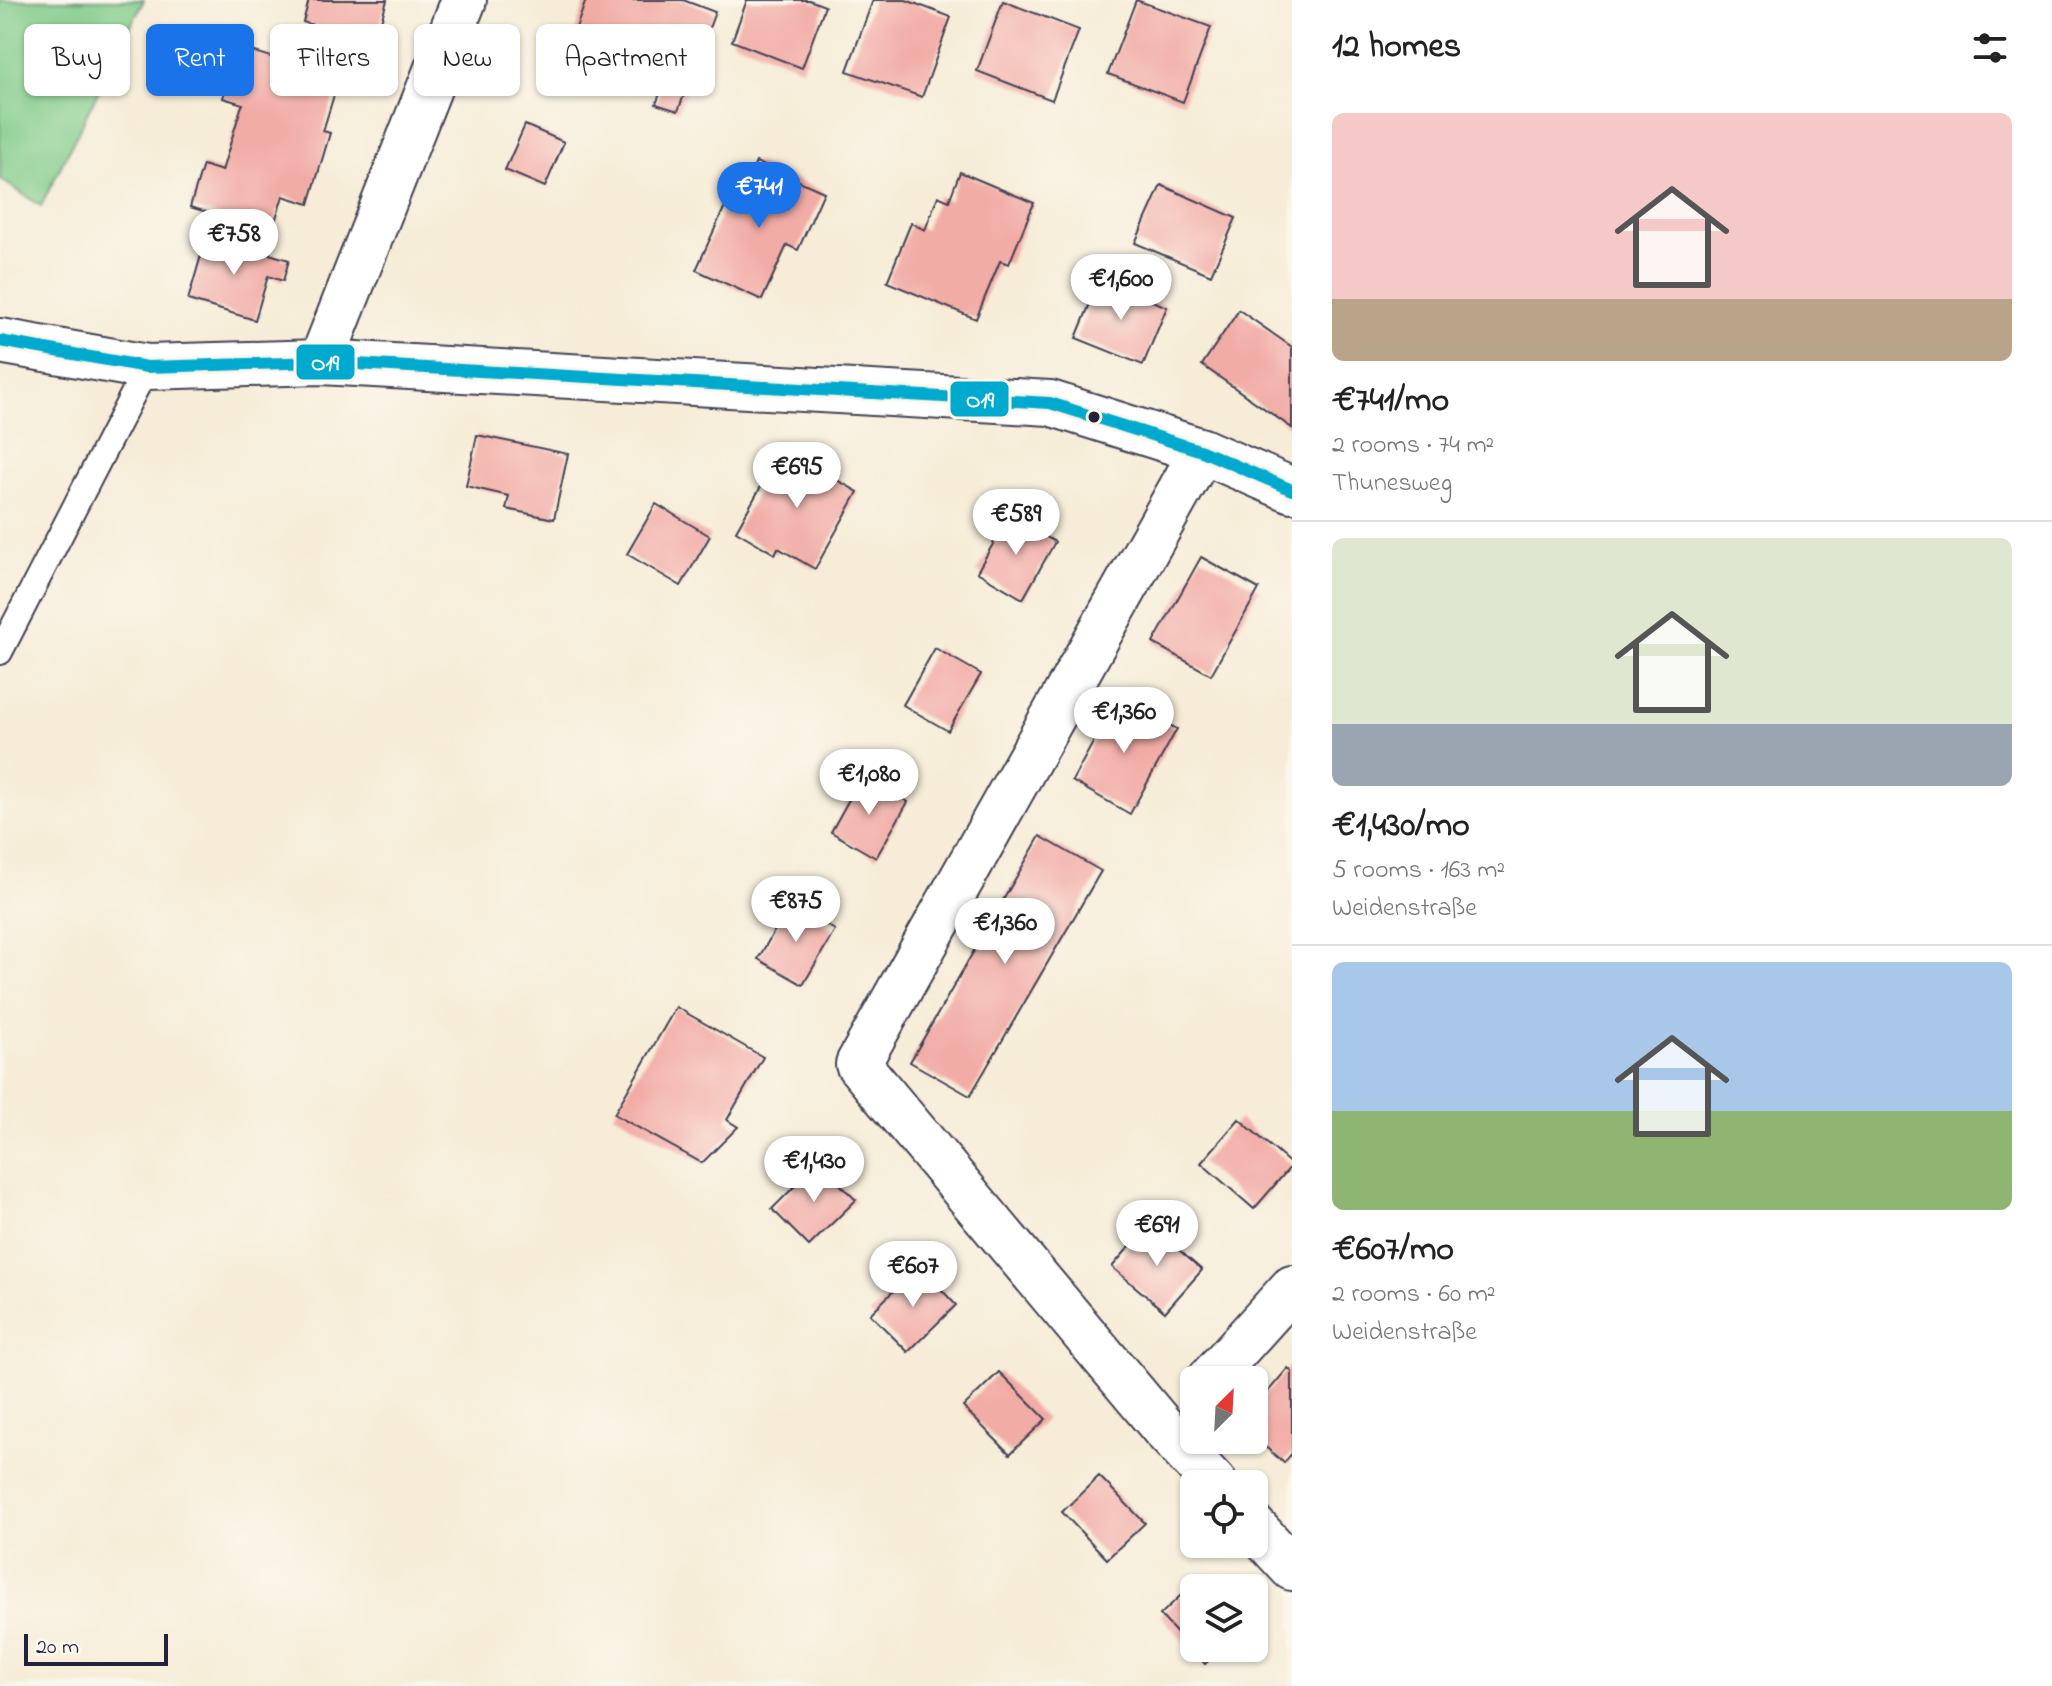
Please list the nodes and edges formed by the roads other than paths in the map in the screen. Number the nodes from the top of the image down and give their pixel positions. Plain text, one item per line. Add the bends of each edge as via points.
1 (464, 0) edge
2 (0, 341) edge
3 (321, 362) junction
4 (147, 367) junction
5 (1202, 451) junction
6 (1292, 490) edge
7 (0, 652) edge
8 (1292, 1288) edge
9 (1222, 1366) edge
10 (1180, 1412) edge
11 (1164, 1429) junction
12 (1202, 1470) edge
13 (1268, 1542) edge
14 (1292, 1568) edge

1 - 3 street
2 - 4 street
3 - 4 street
3 - 5 street via 1050,403
4 - 7 lane
5 - 6 street
5 - 11 street via 858,1064
8 - 9 street
10 - 11 street
11 - 12 street
13 - 14 street

